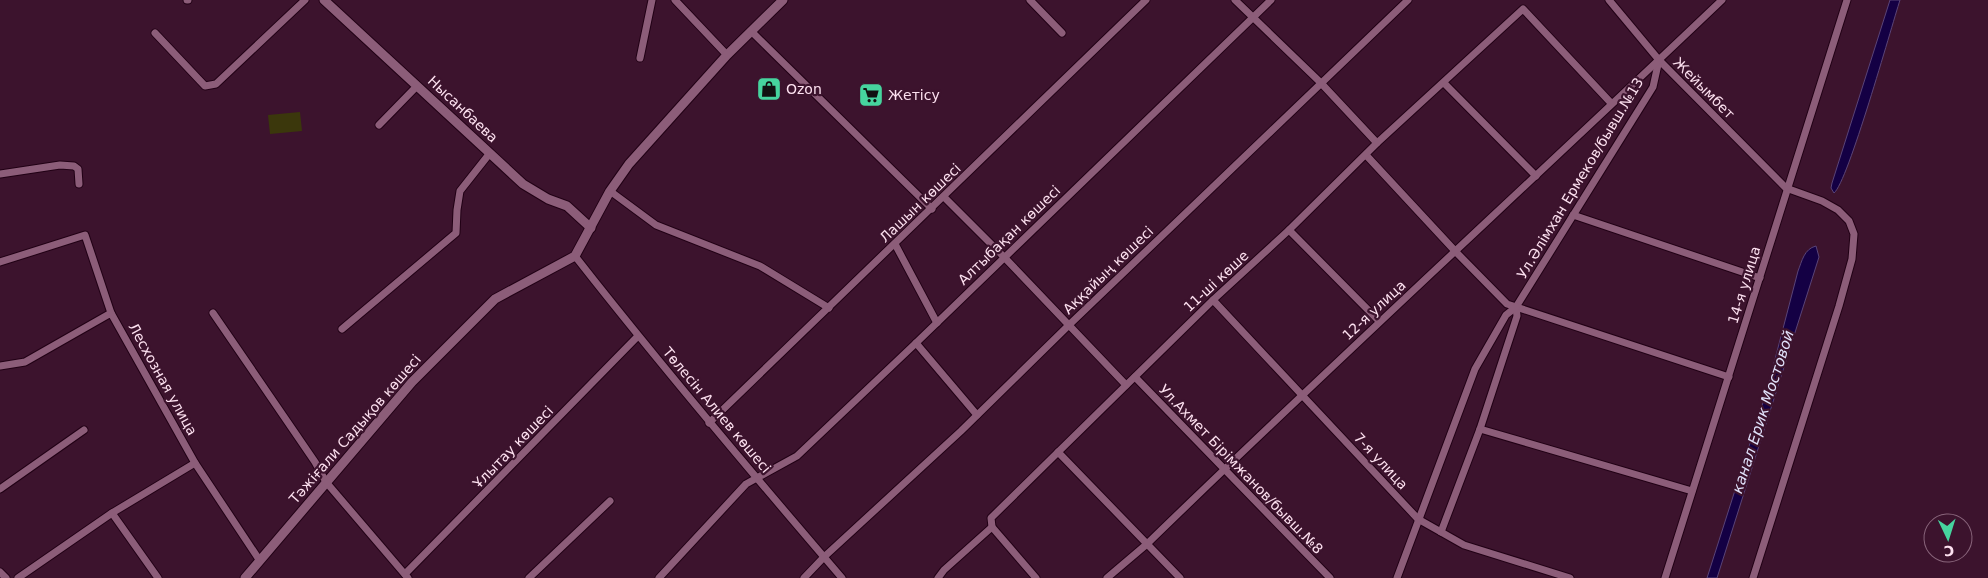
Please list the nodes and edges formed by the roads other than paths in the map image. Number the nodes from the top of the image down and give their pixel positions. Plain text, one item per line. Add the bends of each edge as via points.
1 (305, 0) edge
2 (324, 0) edge
3 (652, 0) edge
4 (675, 0) edge
5 (782, 0) edge
6 (1030, 0) edge
7 (1146, 0) edge
8 (1235, 0) edge
9 (1271, 0) edge
10 (1408, 0) edge
11 (1609, 0) edge
12 (1722, 0) edge
13 (1847, 0) edge
14 (1253, 17) junction
15 (752, 32) junction
16 (155, 33) dead end
17 (1062, 33) dead end
18 (727, 55) junction
19 (640, 58) dead end
20 (1659, 60) junction
21 (1320, 82) junction
22 (1444, 83) junction
23 (417, 86) junction
24 (1611, 103) junction
25 (379, 125) dead end
26 (1377, 143) junction
27 (490, 153) junction
28 (1366, 155) junction
29 (0, 174) edge
30 (1536, 176) junction
31 (79, 184) dead end
32 (1786, 188) junction
33 (610, 190) junction
34 (944, 197) junction
35 (932, 209) junction
36 (1573, 215) junction
37 (591, 228) junction
38 (1289, 230) junction
39 (895, 244) junction
40 (1456, 252) junction
41 (575, 256) junction
42 (1004, 257) junction
43 (0, 262) edge
44 (1760, 278) junction
45 (1213, 300) junction
46 (829, 308) junction
47 (1516, 308) junction
48 (112, 313) junction
49 (214, 313) dead end
50 (1379, 321) junction
51 (937, 323) junction
52 (1069, 325) junction
53 (342, 329) dead end
54 (638, 336) junction
55 (916, 344) junction
56 (0, 366) edge
57 (1134, 377) junction
58 (1729, 377) junction
59 (1126, 385) junction
60 (1302, 395) junction
61 (977, 415) junction
62 (710, 423) junction
63 (1480, 429) junction
64 (84, 430) dead end
65 (1058, 452) junction
66 (195, 463) junction
67 (1224, 469) junction
68 (758, 478) junction
69 (326, 482) junction
70 (0, 489) edge
71 (1692, 491) junction
72 (610, 501) dead end
73 (112, 513) junction
74 (1418, 519) junction
75 (992, 527) junction
76 (1441, 532) junction
77 (1146, 544) junction
78 (824, 557) junction
79 (260, 561) junction
80 (0, 572) edge
81 (407, 576) edge
82 (6, 578) edge
83 (18, 578) edge
84 (158, 578) edge
85 (244, 578) edge
86 (529, 578) edge
87 (660, 578) edge
88 (804, 578) edge
89 (842, 578) edge
90 (938, 578) edge
91 (1036, 578) edge
92 (1107, 578) edge
93 (1180, 578) edge
94 (1330, 578) edge
95 (1397, 578) edge
96 (1570, 578) edge
97 (1665, 578) edge
98 (1753, 578) edge

1 - 16 street via 216,84 205,86
2 - 23 street, Нысанбаева
3 - 19 street
4 - 18 street
5 - 15 street
6 - 17 street
7 - 34 street, Лашын көшесі
8 - 14 street
9 - 14 street, Алтыбақан көшесі
10 - 21 street, Аққайың көшесі
11 - 20 street, Жейымбет
12 - 20 street, 12-я улица
13 - 32 street, 14-я улица
14 - 21 street
14 - 42 street, Алтыбақан көшесі
15 - 18 street
15 - 35 street
18 - 33 street via 629,164
20 - 24 street, 12-я улица
20 - 32 street, Жейымбет
20 - 36 street, Ул.Әлімхан Ермеков/бывш.№13 via 1653,87
21 - 26 street
21 - 52 street, Аққайың көшесі
22 - 24 street, 11-ші көше via 1523,9
22 - 26 street, 11-ші көше
22 - 30 street
23 - 25 street
23 - 27 street, Нысанбаева
24 - 30 street, 12-я улица
26 - 28 street, 11-ші көше
27 - 37 street, Нысанбаева via 523,184 567,206
27 - 53 street via 460,191 456,233
28 - 38 street, 11-ші көше
28 - 40 street
29 - 31 street via 60,164 74,166 78,170
30 - 40 street, 12-я улица
32 - 44 street, 14-я улица
32 - 98 street via 1822,201 1844,215 1854,234 1852,259
33 - 37 street
33 - 46 street via 656,225 760,266
34 - 35 street, Лашын көшесі
34 - 42 street
35 - 39 street, Лашын көшесі
36 - 44 street
36 - 47 street, Ул.Әлімхан Ермеков/бывш.№13
37 - 41 street
38 - 45 street, 11-ші көше
38 - 50 street
39 - 46 street, Лашын көшесі
39 - 51 street
40 - 47 street via 1507,304
40 - 50 street, 12-я улица
41 - 54 street, Төлесін Алиев көшесі
41 - 69 street, Тәжіғали Садықов көшесі via 491,302 412,382
42 - 51 street, Алтыбақан көшесі
42 - 52 street
43 - 48 street via 86,235
44 - 58 street, 14-я улица
45 - 57 street, 11-ші көше
45 - 60 street, 7-я улица
46 - 62 street, Лашын көшесі
47 - 58 street
47 - 63 street, Ул.Әлімхан Ермеков/бывш.№13 via 1517,316
47 - 74 street, Ул.Әлімхан Ермеков/бывш.№13 via 1506,315 1475,370
48 - 56 street, Лесхозная улица via 25,362
48 - 66 street, Лесхозная улица
49 - 69 street
50 - 60 street, 12-я улица
51 - 55 street, Алтыбақан көшесі
52 - 59 street
52 - 61 street, Аққайың көшесі
54 - 62 street, Төлесін Алиев көшесі
54 - 81 street, Ұлытау көшесi
55 - 61 street
55 - 68 street, Алтыбақан көшесі via 797,456
57 - 59 street, 11-ші көше
57 - 67 street, Ул.Ахмет Бірімжанов/бывш.№8
58 - 71 street, 14-я улица
59 - 65 street, 11-ші көше
60 - 67 street, 12-я улица
60 - 74 street, 7-я улица
61 - 78 street, Аққайың көшесі
62 - 68 street, Төлесін Алиев көшесі
63 - 71 street
63 - 76 street, Ул.Әлімхан Ермеков/бывш.№13
64 - 70 street
65 - 75 street, 11-ші көше via 991,518
65 - 77 street
66 - 73 street
66 - 79 street, Лесхозная улица
67 - 77 street, 12-я улица
67 - 94 street, Ул.Ахмет Бірімжанов/бывш.№8
68 - 78 street, Төлесін Алиев көшесі
68 - 87 street, Алтыбақан көшесі via 746,484
69 - 79 street, Тәжіғали Садықов көшесі
69 - 81 street
71 - 97 street, 14-я улица
72 - 86 street
73 - 83 street
73 - 84 street
74 - 76 street, 7-я улица
74 - 95 street, Ул.Әлімхан Ермеков/бывш.№13
75 - 90 street, 11-ші көше
75 - 91 street
76 - 96 street, 7-я улица via 1464,545
77 - 92 street, 12-я улица
77 - 93 street
78 - 88 street, Аққайың көшесі
78 - 89 street, Төлесін Алиев көшесі
79 - 85 street, Тәжіғали Садықов көшесі
80 - 82 street

